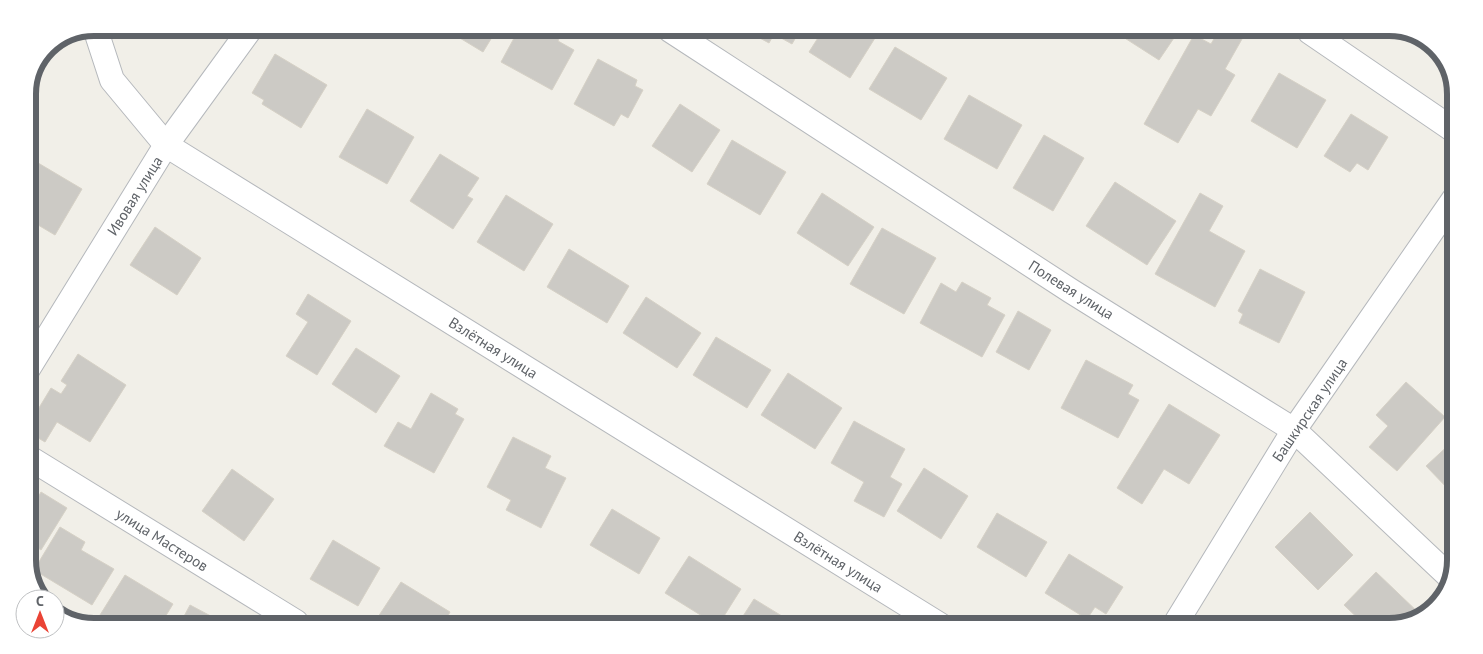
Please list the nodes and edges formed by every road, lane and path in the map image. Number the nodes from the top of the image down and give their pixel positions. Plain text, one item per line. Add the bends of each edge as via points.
1 (98, 36) edge
2 (245, 36) edge
3 (679, 36) edge
4 (1316, 36) edge
5 (1447, 126) edge
6 (166, 146) junction
7 (1447, 209) edge
8 (36, 356) edge
9 (1294, 430) junction
10 (36, 462) edge
11 (1445, 573) edge
12 (290, 618) edge
13 (929, 618) edge
14 (1179, 618) edge

1 - 6 street, Взлётная улица via 112,80
2 - 6 street, Ивовая улица
3 - 9 street, Полевая улица via 1072,291
4 - 5 street
6 - 8 street, Ивовая улица
6 - 13 street, Взлётная улица
7 - 9 street, Башкирская улица
9 - 11 street, Полевая улица
9 - 14 street, Башкирская улица
10 - 12 street, улица Мастеров

